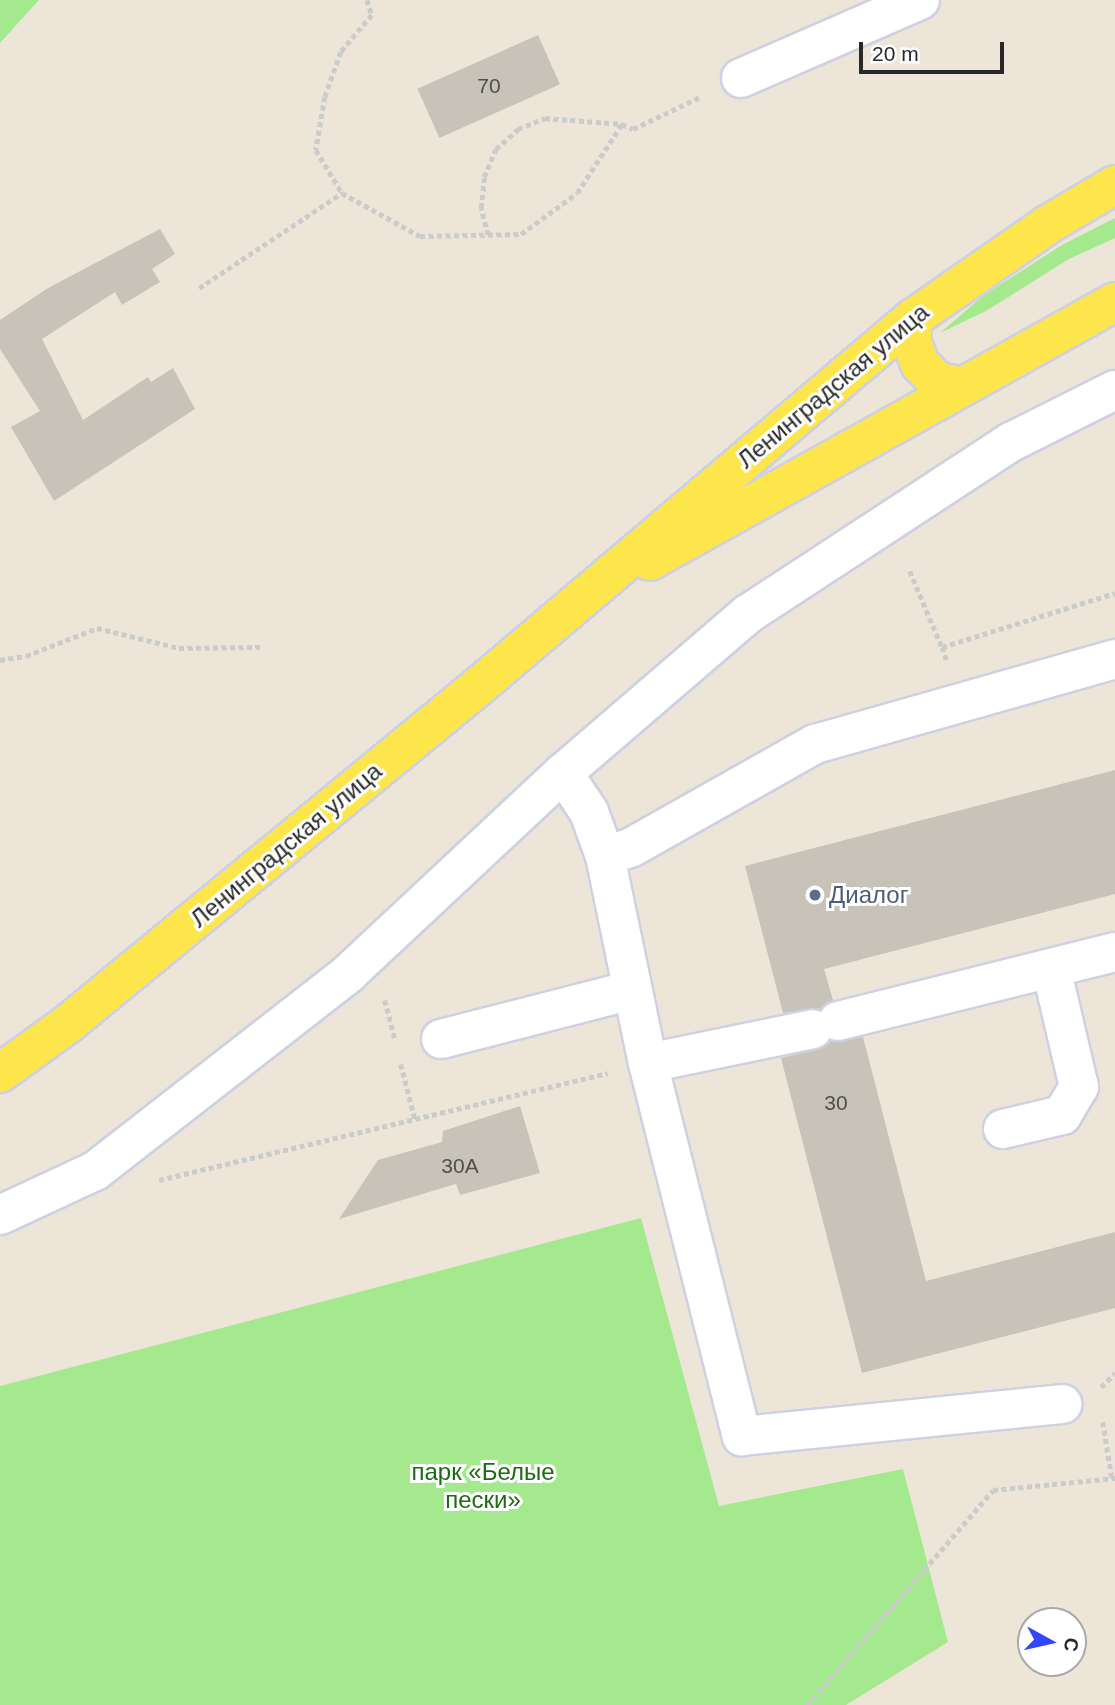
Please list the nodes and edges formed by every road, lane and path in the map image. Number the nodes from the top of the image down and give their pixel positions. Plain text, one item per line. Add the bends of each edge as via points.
1 (367, 0) edge
2 (920, 0) edge
3 (741, 78) joint
4 (622, 124) junction
5 (1115, 185) edge
6 (342, 193) junction
7 (488, 235) junction
8 (199, 288) dead end
9 (1115, 302) edge
10 (912, 319) junction
11 (959, 386) junction
12 (1115, 390) edge
13 (910, 572) dead end
14 (1115, 593) edge
15 (566, 609) junction
16 (260, 647) dead end
17 (942, 647) junction
18 (1115, 659) edge
19 (0, 660) edge
20 (947, 664) dead end
21 (564, 772) junction
22 (605, 856) junction
23 (1115, 952) edge
24 (1051, 968) junction
25 (632, 990) junction
26 (441, 1039) dead end
27 (648, 1063) junction
28 (0, 1073) edge
29 (1003, 1129) dead end
30 (155, 1181) dead end
31 (0, 1215) edge
32 (1062, 1404) dead end
33 (1115, 1478) edge
34 (807, 1705) edge

1 - 6 path via 372,15 341,52 325,97 316,150
2 - 3 street
3 - 4 path via 634,129
4 - 7 path via 577,193 521,234
4 - 7 path via 545,118 518,129 496,149 484,177 481,208
5 - 10 main road, Ленинградская улица via 1000,255
6 - 7 path via 420,236
6 - 8 path
9 - 11 main road, Ленинградская улица
10 - 11 main road via 912,343 920,364 938,382
10 - 15 main road, Ленинградская улица
11 - 15 main road, Ленинградская улица
12 - 21 street via 1011,442 748,614
13 - 17 path
14 - 17 path
15 - 28 main road, Ленинградская улица via 140,965
16 - 19 path via 179,648 97,628 26,656
17 - 20 path
18 - 22 street via 815,744 632,846
21 - 22 street via 589,812
21 - 31 street via 338,981 95,1171
22 - 25 street
23 - 24 street
24 - 27 street via 825,1025
24 - 29 street via 1079,1087 1062,1115
25 - 26 street
25 - 27 street
27 - 30 path
27 - 32 street via 742,1436
33 - 34 path via 993,1490

